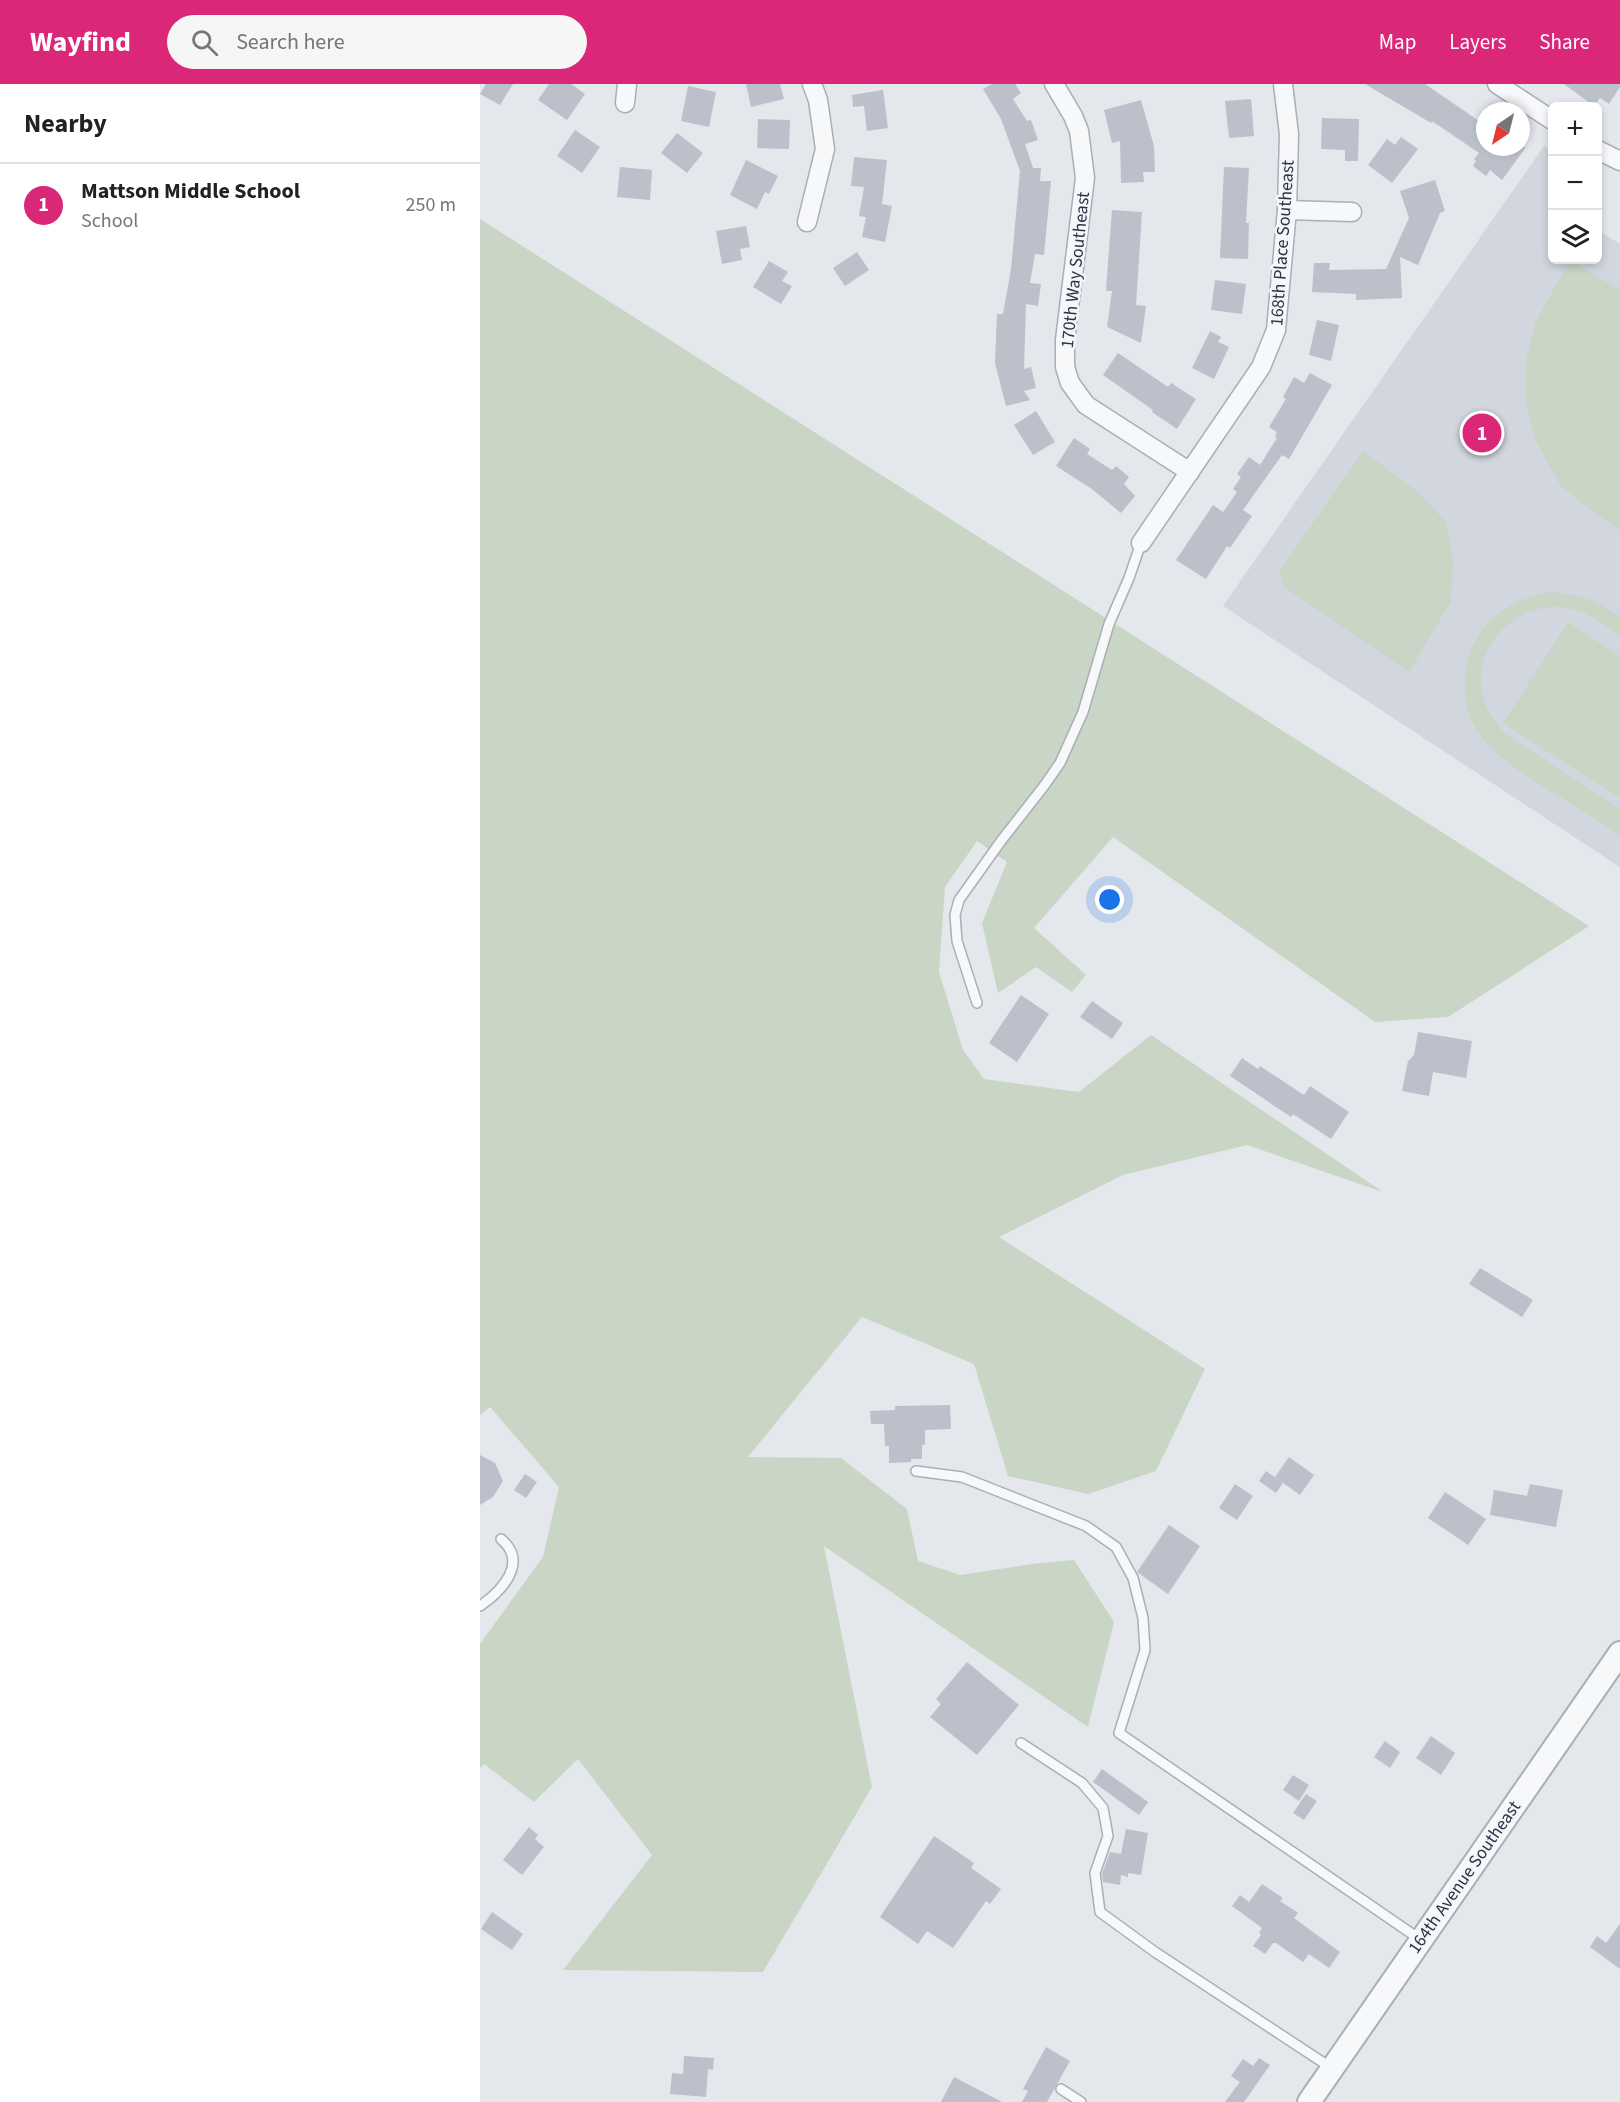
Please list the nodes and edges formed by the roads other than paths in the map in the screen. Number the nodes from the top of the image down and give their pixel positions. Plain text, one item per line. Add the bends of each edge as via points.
1 (627, 84) edge
2 (812, 84) edge
3 (1054, 84) edge
4 (1283, 84) edge
5 (1497, 84) edge
6 (626, 103) dead end
7 (1548, 117) edge
8 (1602, 152) edge
9 (1620, 161) edge
10 (1287, 210) junction
11 (1352, 212) dead end
12 (807, 222) dead end
13 (1190, 472) junction
14 (1141, 543) joint
15 (977, 1003) dead end
16 (916, 1471) dead end
17 (501, 1539) dead end
18 (480, 1606) edge
19 (1620, 1653) edge
20 (1021, 1743) dead end
21 (1420, 1940) junction
22 (1333, 2069) junction
23 (1061, 2089) dead end
24 (1080, 2102) edge
25 (1309, 2102) edge

1 - 6 street
2 - 12 street via 825,149
3 - 13 street, 170th Way Southeast via 1079,131 1085,178 1065,340 1065,367 1070,383 1086,405
4 - 10 street, 168th Place Southeast via 1289,134
5 - 7 street
8 - 9 street
10 - 11 street
10 - 13 street, 168th Place Southeast via 1276,330 1271,346
13 - 14 street, 168th Place Southeast
14 - 15 lane via 1109,624 1083,712 1059,763 959,900 954,915 957,941
16 - 21 lane via 962,1477 1086,1526 1116,1547 1133,1578 1143,1618 1145,1650 1119,1733
17 - 18 lane via 510,1546 514,1558 510,1573 493,1597
19 - 21 street, 164th Avenue Southeast
20 - 22 lane via 1082,1784 1103,1809 1108,1836 1095,1873 1100,1912
21 - 22 street, 164th Avenue Southeast
22 - 25 street, 164th Avenue Southeast
23 - 24 lane

